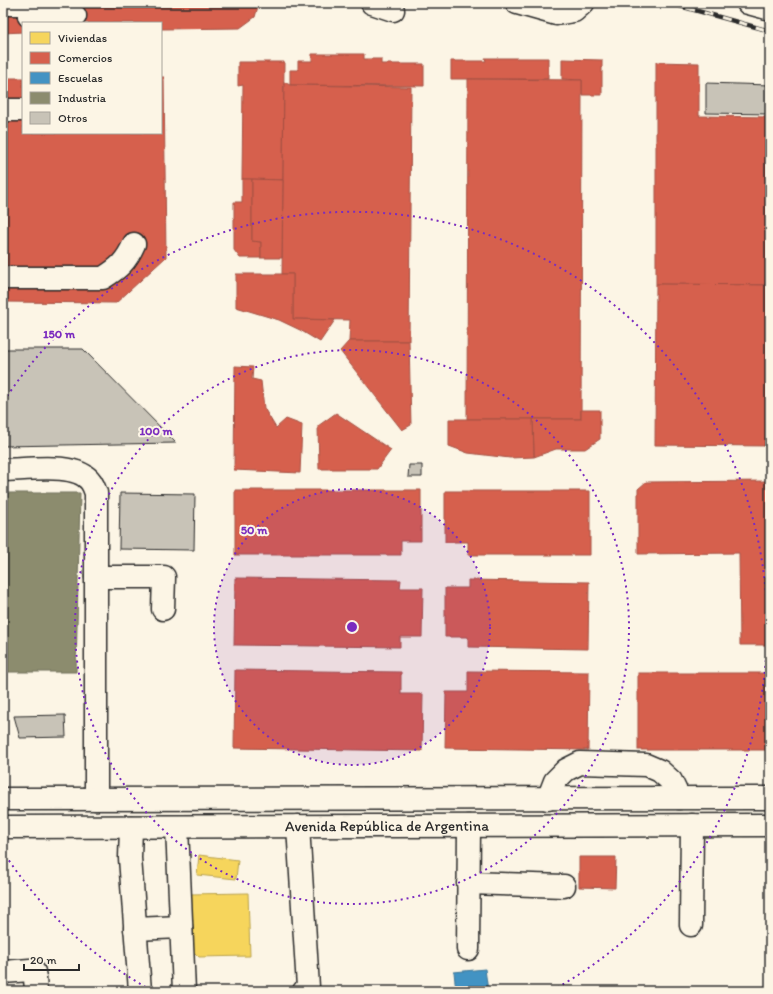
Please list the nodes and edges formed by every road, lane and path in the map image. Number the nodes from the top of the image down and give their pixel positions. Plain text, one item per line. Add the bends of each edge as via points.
1 (372, 3) edge
2 (516, 3) edge
3 (583, 3) edge
4 (748, 3) edge
5 (3, 4) edge
6 (770, 9) edge
7 (393, 10) dead end
8 (75, 16) dead end
9 (3, 110) edge
10 (22, 110) edge
11 (134, 244) dead end
12 (3, 278) edge
13 (3, 470) edge
14 (96, 577) junction
15 (163, 609) dead end
16 (679, 798) junction
17 (770, 798) edge
18 (3, 799) edge
19 (96, 799) junction
20 (548, 799) junction
21 (692, 825) junction
22 (770, 825) edge
23 (298, 826) junction
24 (469, 826) junction
25 (3, 827) edge
26 (131, 827) junction
27 (177, 827) junction
28 (468, 883) junction
29 (564, 886) dead end
30 (691, 925) dead end
31 (181, 927) junction
32 (135, 929) junction
33 (468, 949) dead end
34 (3, 972) edge
35 (36, 991) edge
36 (140, 991) edge
37 (184, 991) edge
38 (304, 991) edge

1 - 7 main road
2 - 3 main road via 556,14 574,11
4 - 6 main road
5 - 8 main road
9 - 10 main road
11 - 12 main road via 128,257 103,278
13 - 14 main road via 61,468 80,473 91,481 96,493
14 - 15 main road via 164,577
14 - 19 main road
16 - 17 main road, Avenida República de Argentina
16 - 20 main road, Avenida República de Argentina
16 - 20 main road via 671,780 646,764 580,763 566,770 555,781
18 - 19 main road, Avenida República de Argentina
19 - 20 main road, Avenida República de Argentina
21 - 22 main road, Avenida República de Argentina
21 - 24 main road, Avenida República de Argentina
21 - 30 main road
23 - 24 main road, Avenida República de Argentina
23 - 27 main road, Avenida República de Argentina
23 - 38 main road via 308,987
24 - 28 main road
25 - 26 main road, Avenida República de Argentina
26 - 27 main road, Avenida República de Argentina
26 - 32 main road via 130,858
27 - 31 main road
28 - 29 main road
28 - 33 main road
31 - 32 main road
31 - 37 main road
32 - 36 main road
34 - 35 main road via 34,972

